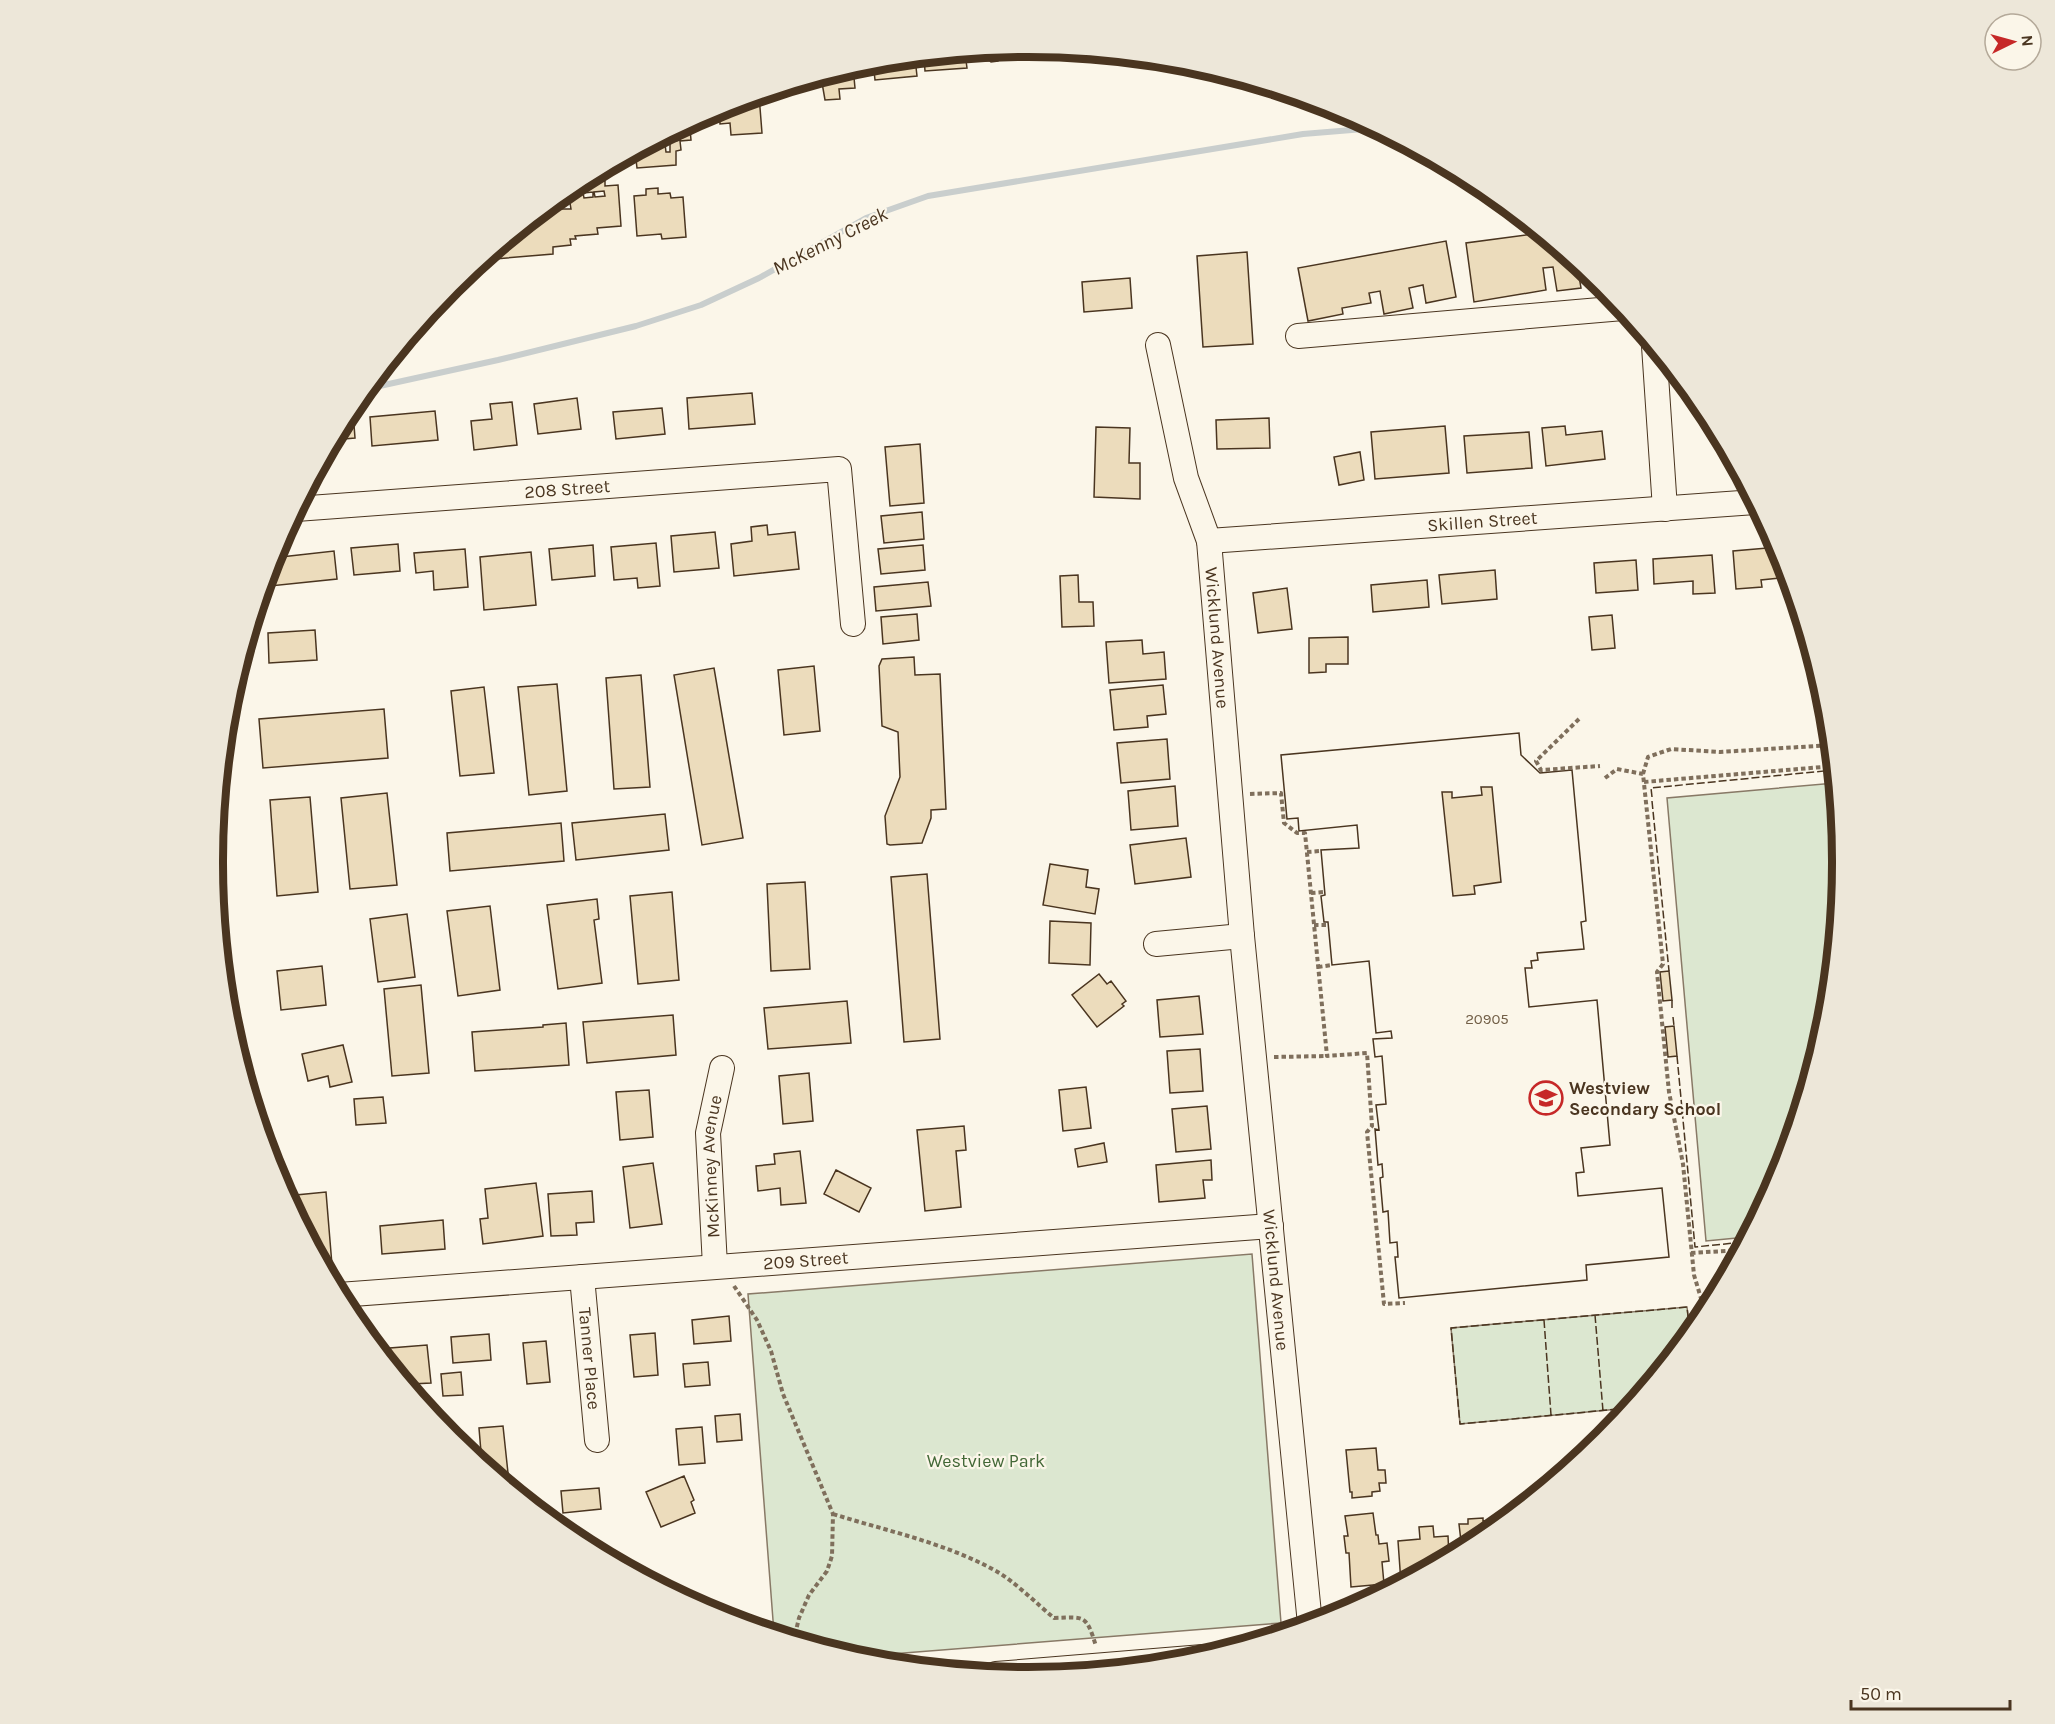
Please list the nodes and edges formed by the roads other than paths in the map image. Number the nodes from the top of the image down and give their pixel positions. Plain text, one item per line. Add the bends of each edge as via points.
1 (1612, 309) edge
2 (1298, 336) dead end
3 (1158, 345) dead end
4 (1655, 358) edge
5 (1747, 503) edge
6 (305, 508) edge
7 (1665, 509) junction
8 (1209, 541) junction
9 (853, 624) dead end
10 (1242, 936) junction
11 (1156, 944) dead end
12 (722, 1068) dead end
13 (1271, 1226) junction
14 (722, 1266) junction
15 (582, 1277) junction
16 (349, 1294) edge
17 (597, 1440) dead end
18 (1309, 1616) edge

1 - 2 street
3 - 8 street, Wicklund Avenue via 1186,478
4 - 7 street
5 - 7 street, Skillen Street
6 - 9 street, 208 Street via 839,469
7 - 8 street, Skillen Street
8 - 10 street, Wicklund Avenue
10 - 11 street
10 - 13 street, Wicklund Avenue
12 - 14 street, McKinney Avenue via 708,1133
13 - 14 street, 209 Street
13 - 18 street, Wicklund Avenue
14 - 15 street, 209 Street
15 - 16 street, 209 Street
15 - 17 street, Tanner Place

